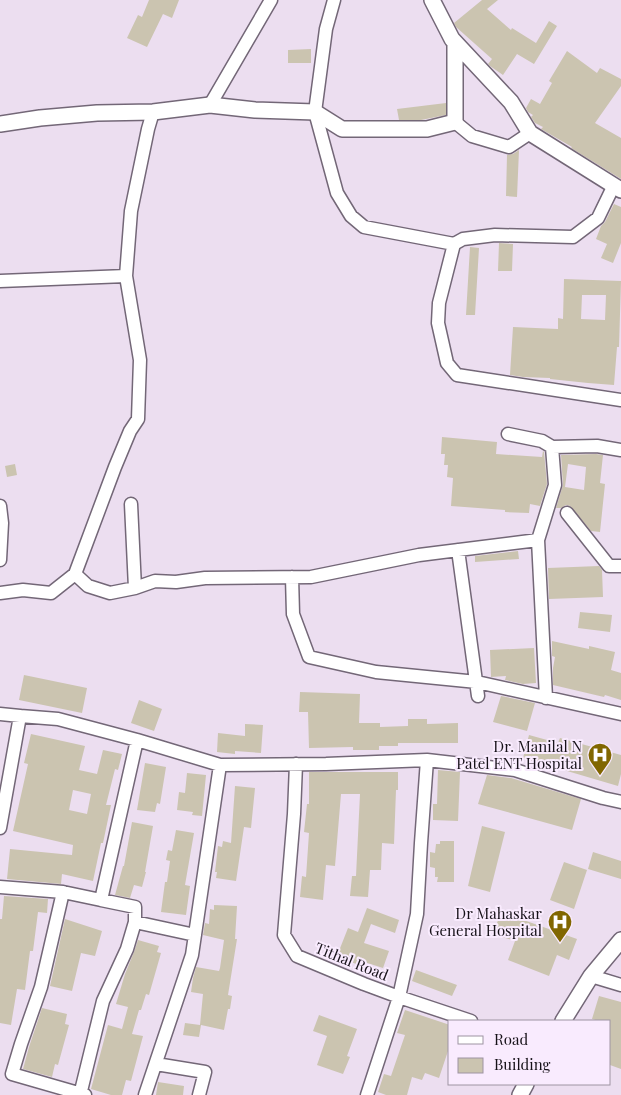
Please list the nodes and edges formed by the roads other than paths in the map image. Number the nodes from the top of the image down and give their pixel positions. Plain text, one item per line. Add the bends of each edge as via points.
1 (271, 0) edge
2 (334, 0) edge
3 (432, 0) edge
4 (455, 42) junction
5 (210, 105) junction
6 (154, 112) junction
7 (315, 112) junction
8 (454, 122) junction
9 (0, 124) edge
10 (530, 133) junction
11 (617, 188) edge
12 (454, 244) junction
13 (126, 276) junction
14 (0, 281) edge
15 (621, 400) edge
16 (508, 434) dead end
17 (552, 447) junction
18 (621, 450) edge
19 (131, 504) dead end
20 (0, 506) edge
21 (567, 513) dead end
22 (538, 540) junction
23 (0, 548) edge
24 (458, 550) junction
25 (0, 560) edge
26 (621, 566) edge
27 (75, 574) junction
28 (292, 577) junction
29 (135, 588) junction
30 (0, 593) edge
31 (476, 682) junction
32 (478, 696) dead end
33 (546, 698) junction
34 (0, 714) edge
35 (621, 714) edge
36 (20, 716) junction
37 (137, 740) junction
38 (427, 760) junction
39 (296, 764) junction
40 (220, 765) junction
41 (621, 802) edge
42 (0, 828) edge
43 (0, 887) edge
44 (64, 892) junction
45 (101, 900) junction
46 (135, 922) junction
47 (195, 935) junction
48 (621, 940) edge
49 (591, 976) junction
50 (621, 986) edge
51 (399, 997) junction
52 (468, 1020) edge
53 (564, 1020) edge
54 (156, 1064) junction
55 (81, 1095) edge
56 (145, 1095) edge
57 (199, 1095) edge
58 (367, 1095) edge

1 - 5 street
2 - 7 street via 326,29
3 - 4 street
4 - 8 street
4 - 10 street via 511,102
5 - 6 street
5 - 7 street
6 - 9 street via 87,114
6 - 13 street via 131,211
7 - 8 street via 342,129 427,129
7 - 12 street via 337,193 351,216 364,227
8 - 10 street via 472,136 510,147
10 - 11 street
11 - 12 street via 598,218 573,237 496,235 463,239
12 - 15 street via 438,323 447,363 457,375
13 - 14 street
13 - 27 street via 140,360 138,419 115,467
16 - 17 street via 542,441
17 - 18 street via 597,446
17 - 22 street via 555,485
19 - 29 street
20 - 23 street
21 - 26 street via 609,566
22 - 24 street
22 - 33 street
23 - 25 street
24 - 28 street via 311,577
24 - 31 street
27 - 29 street via 88,586 110,593
27 - 30 street via 51,592 22,590
28 - 29 street via 155,581
28 - 31 street via 293,614 309,657 376,672
31 - 32 street
31 - 33 street
33 - 35 street
34 - 36 street
36 - 37 street via 58,719
36 - 42 street
37 - 40 street
37 - 45 street
38 - 39 street
38 - 41 street via 515,770
38 - 51 street via 417,914
39 - 40 street
39 - 51 street, Tithal Road via 284,935 296,956
40 - 47 street
43 - 44 street
44 - 45 street
44 - 55 street via 41,987 12,1074
45 - 46 street via 135,907
46 - 47 street
46 - 55 street via 127,949 103,1001
47 - 54 street via 192,955
48 - 49 street
49 - 50 street
49 - 53 street
51 - 52 street
51 - 58 street, Tithal Road
54 - 56 street
54 - 57 street via 205,1072

